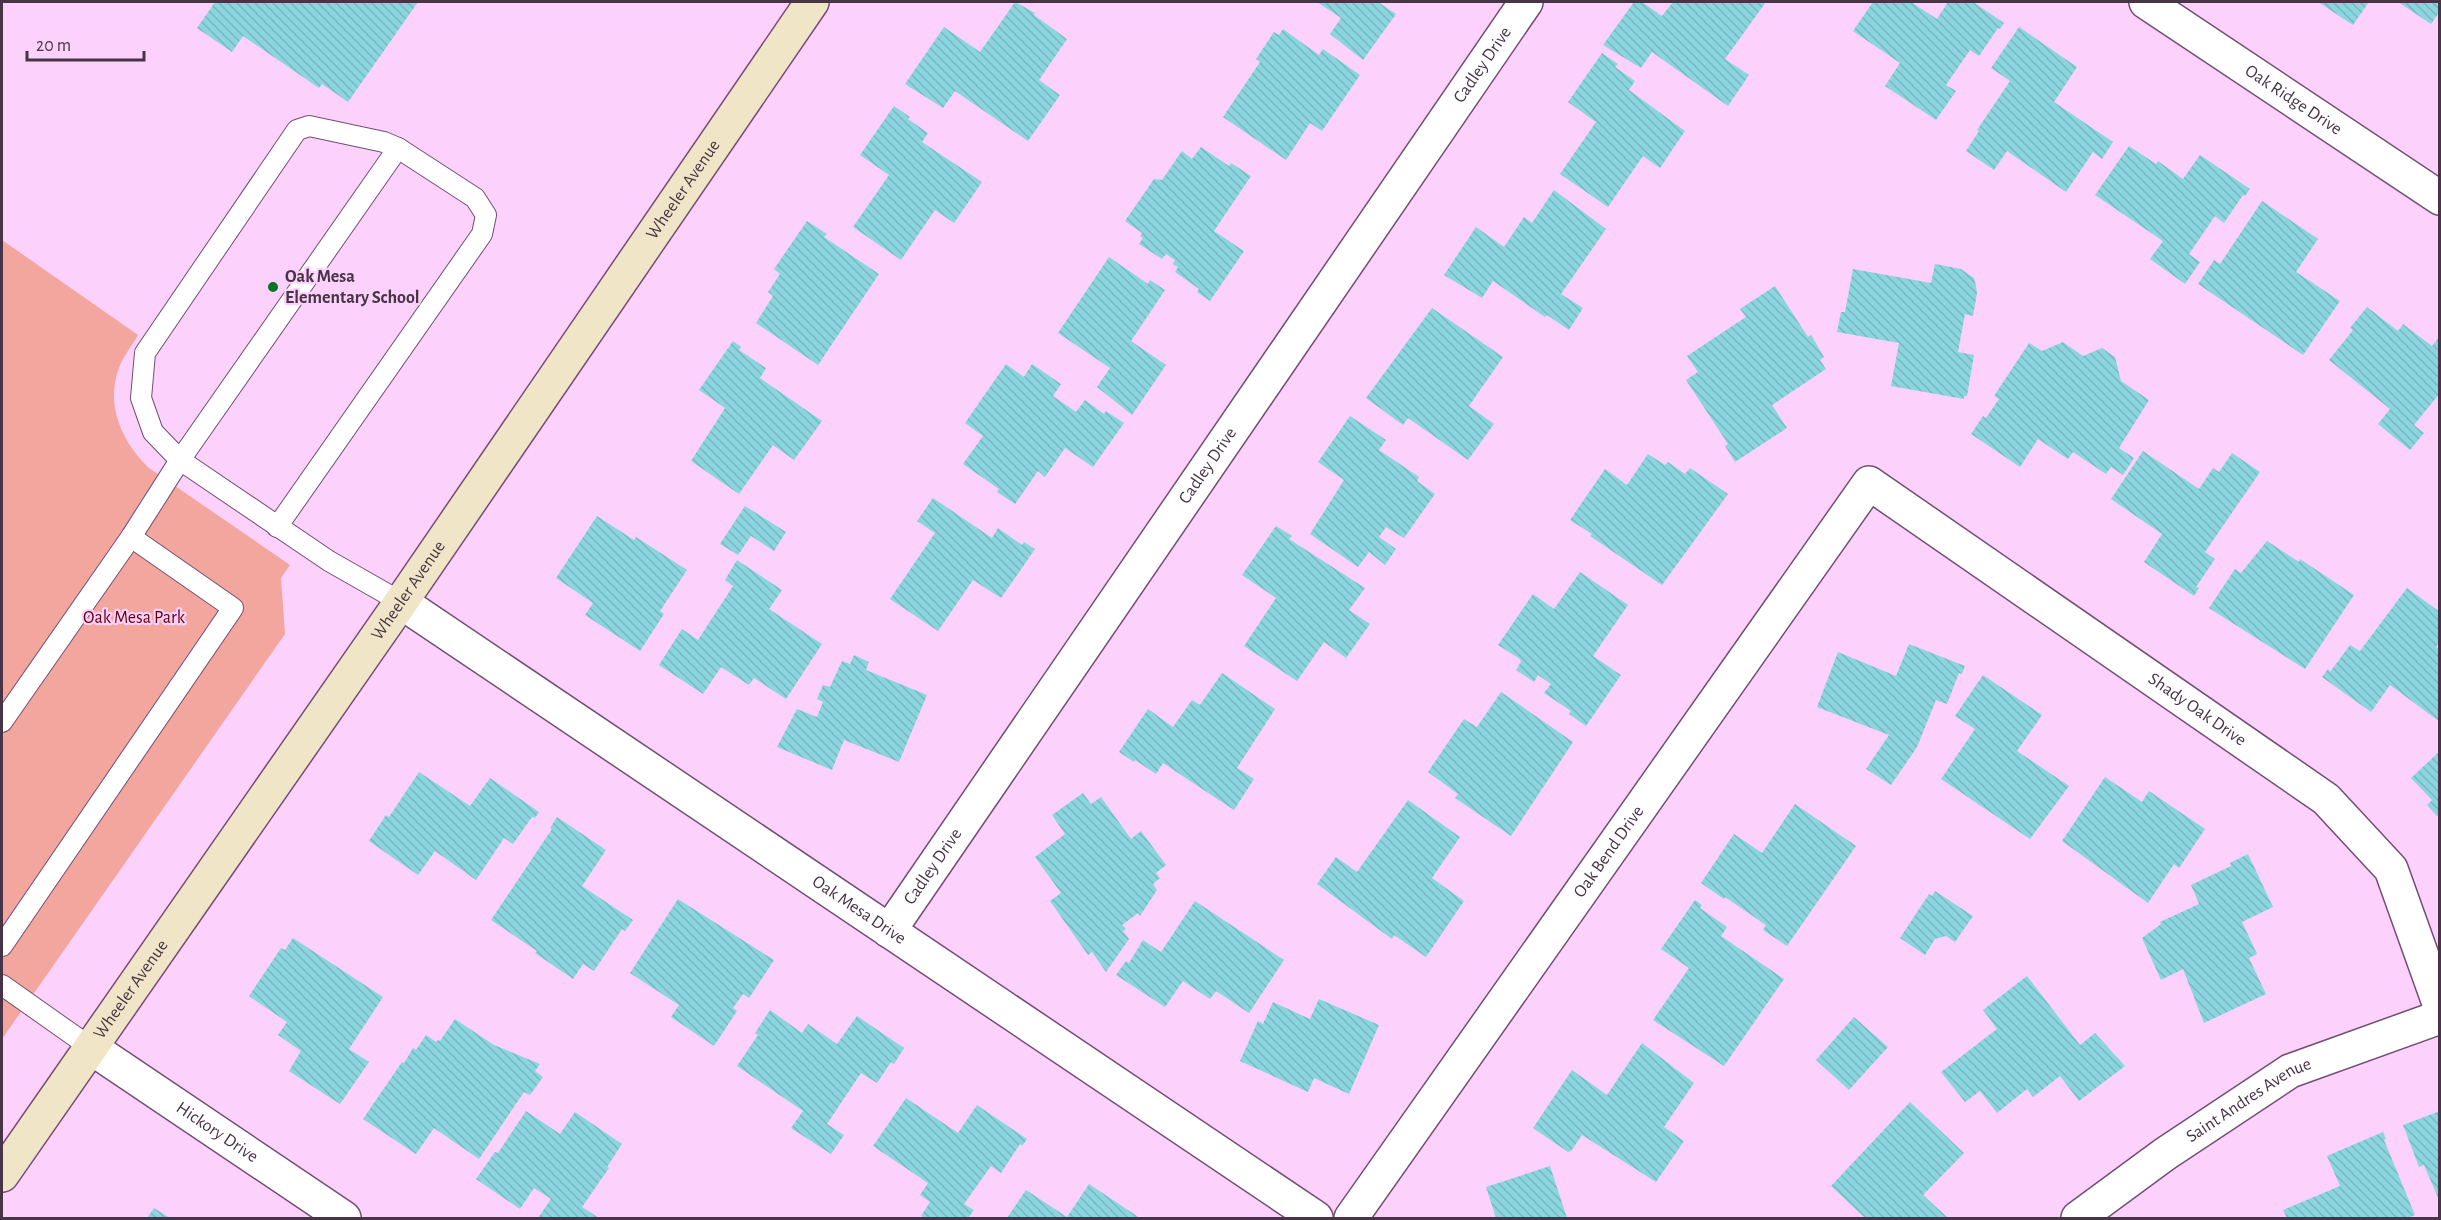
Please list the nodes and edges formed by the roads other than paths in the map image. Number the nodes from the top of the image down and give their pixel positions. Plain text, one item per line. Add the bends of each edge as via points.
1 (812, 2) edge
2 (1526, 2) edge
3 (2146, 2) edge
4 (398, 148) junction
5 (2439, 198) edge
6 (180, 460) junction
7 (1869, 483) joint
8 (277, 527) junction
9 (131, 537) junction
10 (401, 602) junction
11 (2, 722) edge
12 (889, 931) junction
13 (2, 946) edge
14 (2, 985) edge
15 (2439, 1006) edge
16 (2439, 1017) edge
17 (90, 1047) junction
18 (2, 1175) edge
19 (344, 1218) edge
20 (1316, 1218) edge
21 (1351, 1218) edge
22 (2078, 1218) edge

1 - 10 main road, Wheeler Avenue
2 - 12 street, Cadley Drive
3 - 5 street, Oak Ridge Drive
4 - 6 lane
4 - 6 lane via 309,126 297,130 145,353 141,398 153,432
4 - 8 lane via 475,198 486,215 482,234
6 - 8 lane
6 - 9 lane
7 - 15 street, Shady Oak Drive via 2326,799 2391,869
7 - 21 street, Oak Bend Drive
8 - 10 lane
9 - 11 lane
9 - 13 lane via 233,608
10 - 12 street, Oak Mesa Drive
10 - 17 main road, Wheeler Avenue
12 - 20 street, Oak Mesa Drive
14 - 17 lane
16 - 22 street, Saint Andres Avenue via 2290,1071 2165,1154
17 - 18 main road, Wheeler Avenue
17 - 19 street, Hickory Drive

